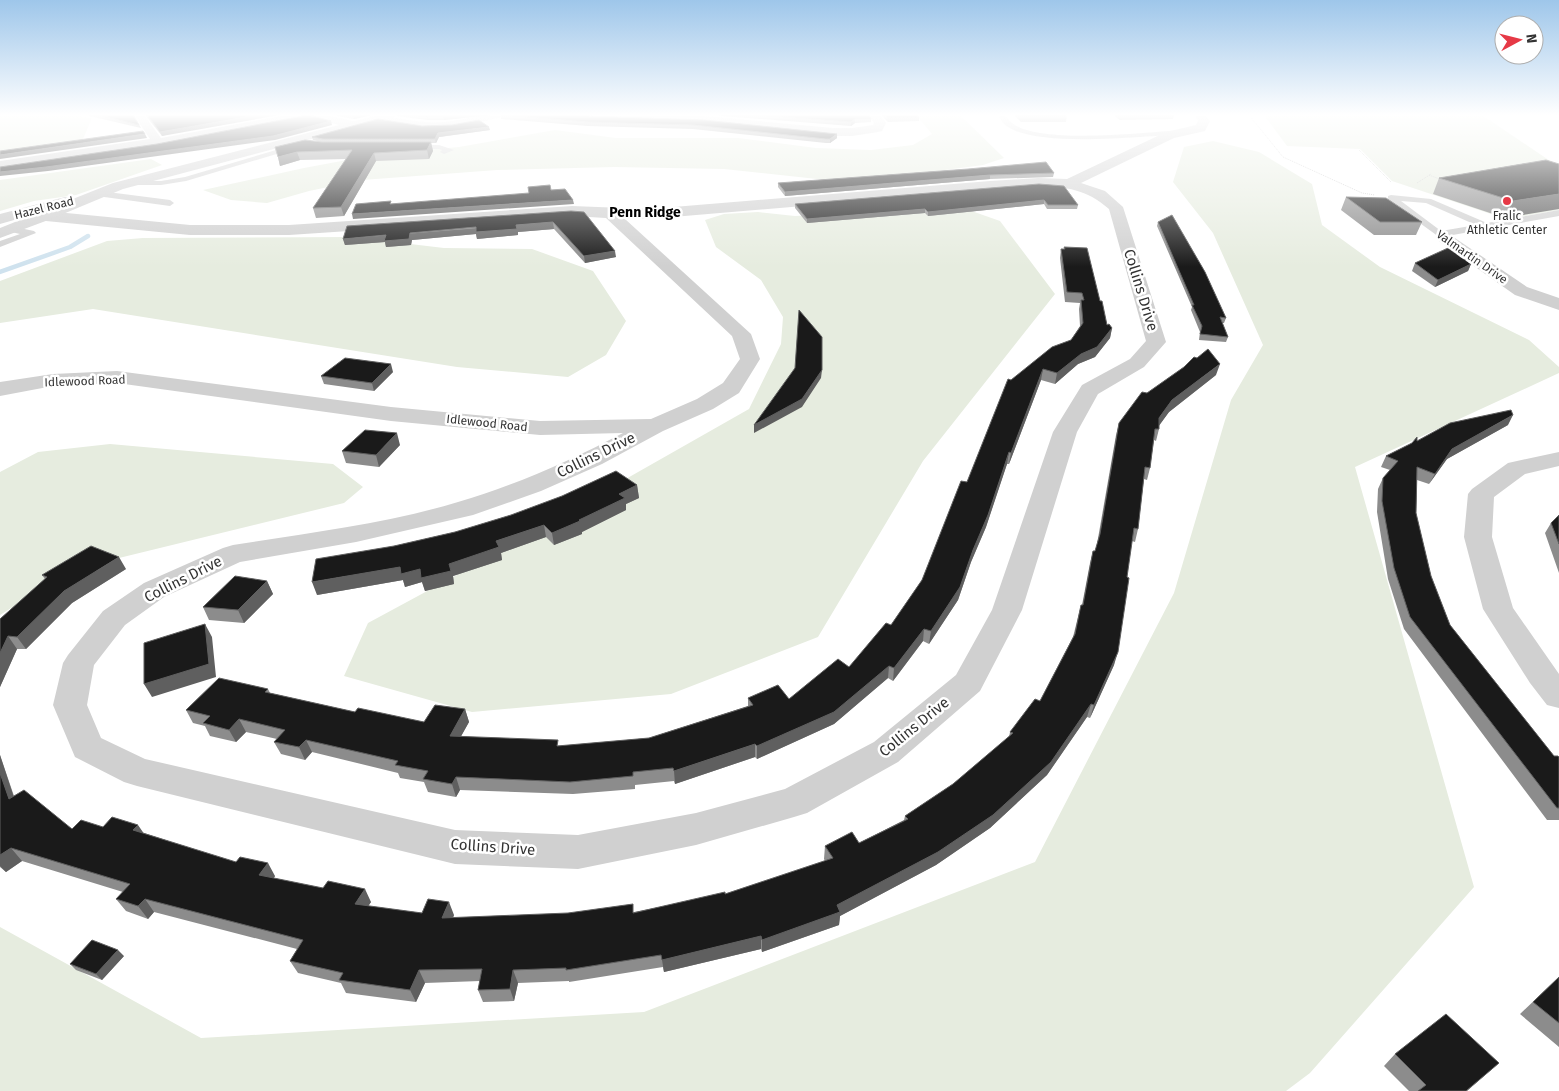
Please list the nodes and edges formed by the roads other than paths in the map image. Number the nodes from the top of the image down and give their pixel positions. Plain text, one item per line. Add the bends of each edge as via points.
1 (187, 166) edge
2 (1105, 166) edge
3 (1069, 184) junction
4 (94, 197) junction
5 (170, 203) dead end
6 (1559, 213) edge
7 (610, 214) junction
8 (46, 216) junction
9 (3, 227) edge
10 (1488, 227) junction
11 (1443, 237) junction
12 (0, 244) edge
13 (1559, 304) edge
14 (0, 389) edge
15 (654, 426) junction
16 (1559, 459) edge
17 (1559, 696) edge

1 - 4 street
2 - 3 street
3 - 7 street, Collins Drive via 990,185 649,214
3 - 15 street, Collins Drive via 1100,194 1116,207 1156,342 1137,363 1090,390 1065,432 1007,610 968,683 886,752 794,802 696,829 578,852 454,847 136,772 87,747 70,705 79,663 114,618 154,590 233,554 356,534 464,509 532,486 593,459
4 - 5 lane
4 - 8 street
4 - 9 street, Hazel Road via 57,202
6 - 10 lane
7 - 8 street, Collins Drive via 572,211 289,230 190,230
7 - 15 street, Idlewood Road via 741,334 750,359 731,388 705,404
8 - 9 street
9 - 12 lane via 30,233
10 - 11 lane
10 - 11 lane, Valmartin Drive via 1428,201 1391,198
11 - 13 street, Valmartin Drive via 1522,291
14 - 15 street, Idlewood Road via 53,380 117,377 391,414 540,428
16 - 17 street via 1517,468 1481,494 1478,537 1498,609 1541,675

